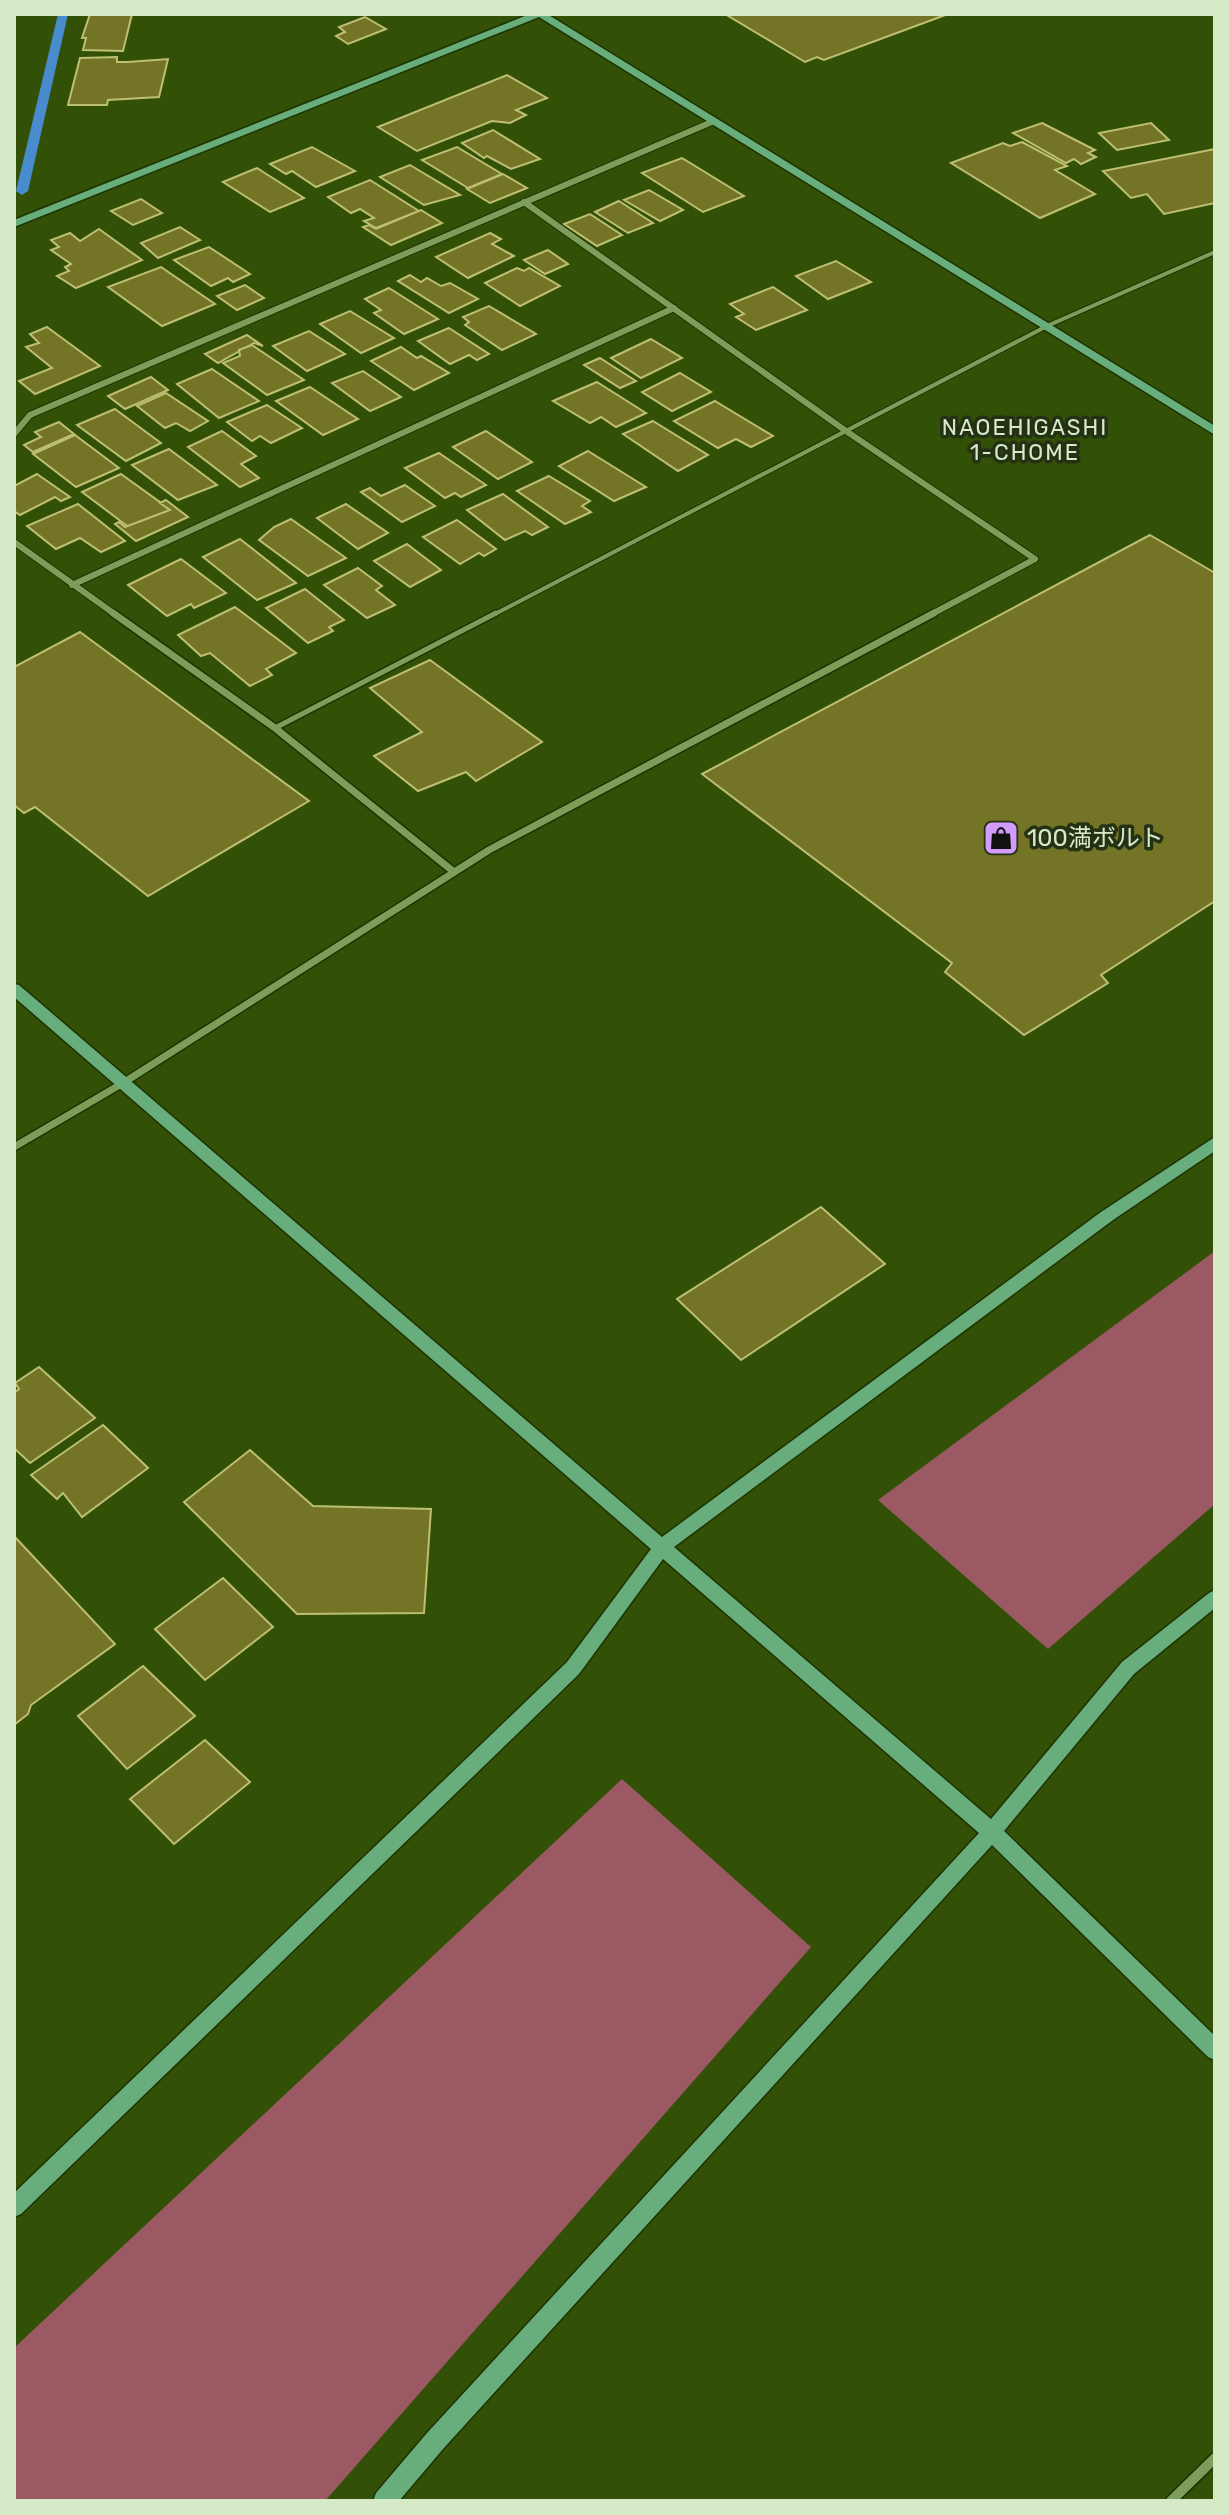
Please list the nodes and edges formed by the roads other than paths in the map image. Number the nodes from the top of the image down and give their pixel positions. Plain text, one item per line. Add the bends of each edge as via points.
1 (540, 14) edge
2 (714, 121) junction
3 (524, 202) junction
4 (14, 224) edge
5 (1215, 252) edge
6 (674, 308) junction
7 (1047, 326) junction
8 (846, 431) junction
9 (1215, 431) edge
10 (14, 434) edge
11 (14, 542) edge
12 (72, 585) junction
13 (275, 728) junction
14 (454, 872) junction
15 (14, 989) edge
16 (123, 1083) junction
17 (1215, 1143) edge
18 (14, 1147) edge
19 (663, 1546) junction
20 (1215, 1598) edge
21 (992, 1832) junction
22 (1215, 2050) edge
23 (14, 2207) edge
24 (1215, 2458) edge
25 (384, 2501) edge
26 (1171, 2501) edge

1 - 2 street
1 - 4 street
2 - 3 street
2 - 7 street
3 - 6 street
3 - 10 street via 30,415
5 - 7 lane
6 - 8 street
6 - 12 street
7 - 8 lane
7 - 9 street
8 - 13 lane
8 - 14 street via 1035,559
11 - 12 street
12 - 13 street
13 - 14 street
14 - 16 street
15 - 16 street
16 - 18 street
16 - 19 street
17 - 19 street via 1107,1216
19 - 21 street
19 - 23 street via 573,1668
20 - 21 street via 1128,1668
21 - 22 street
21 - 25 street
24 - 26 street

